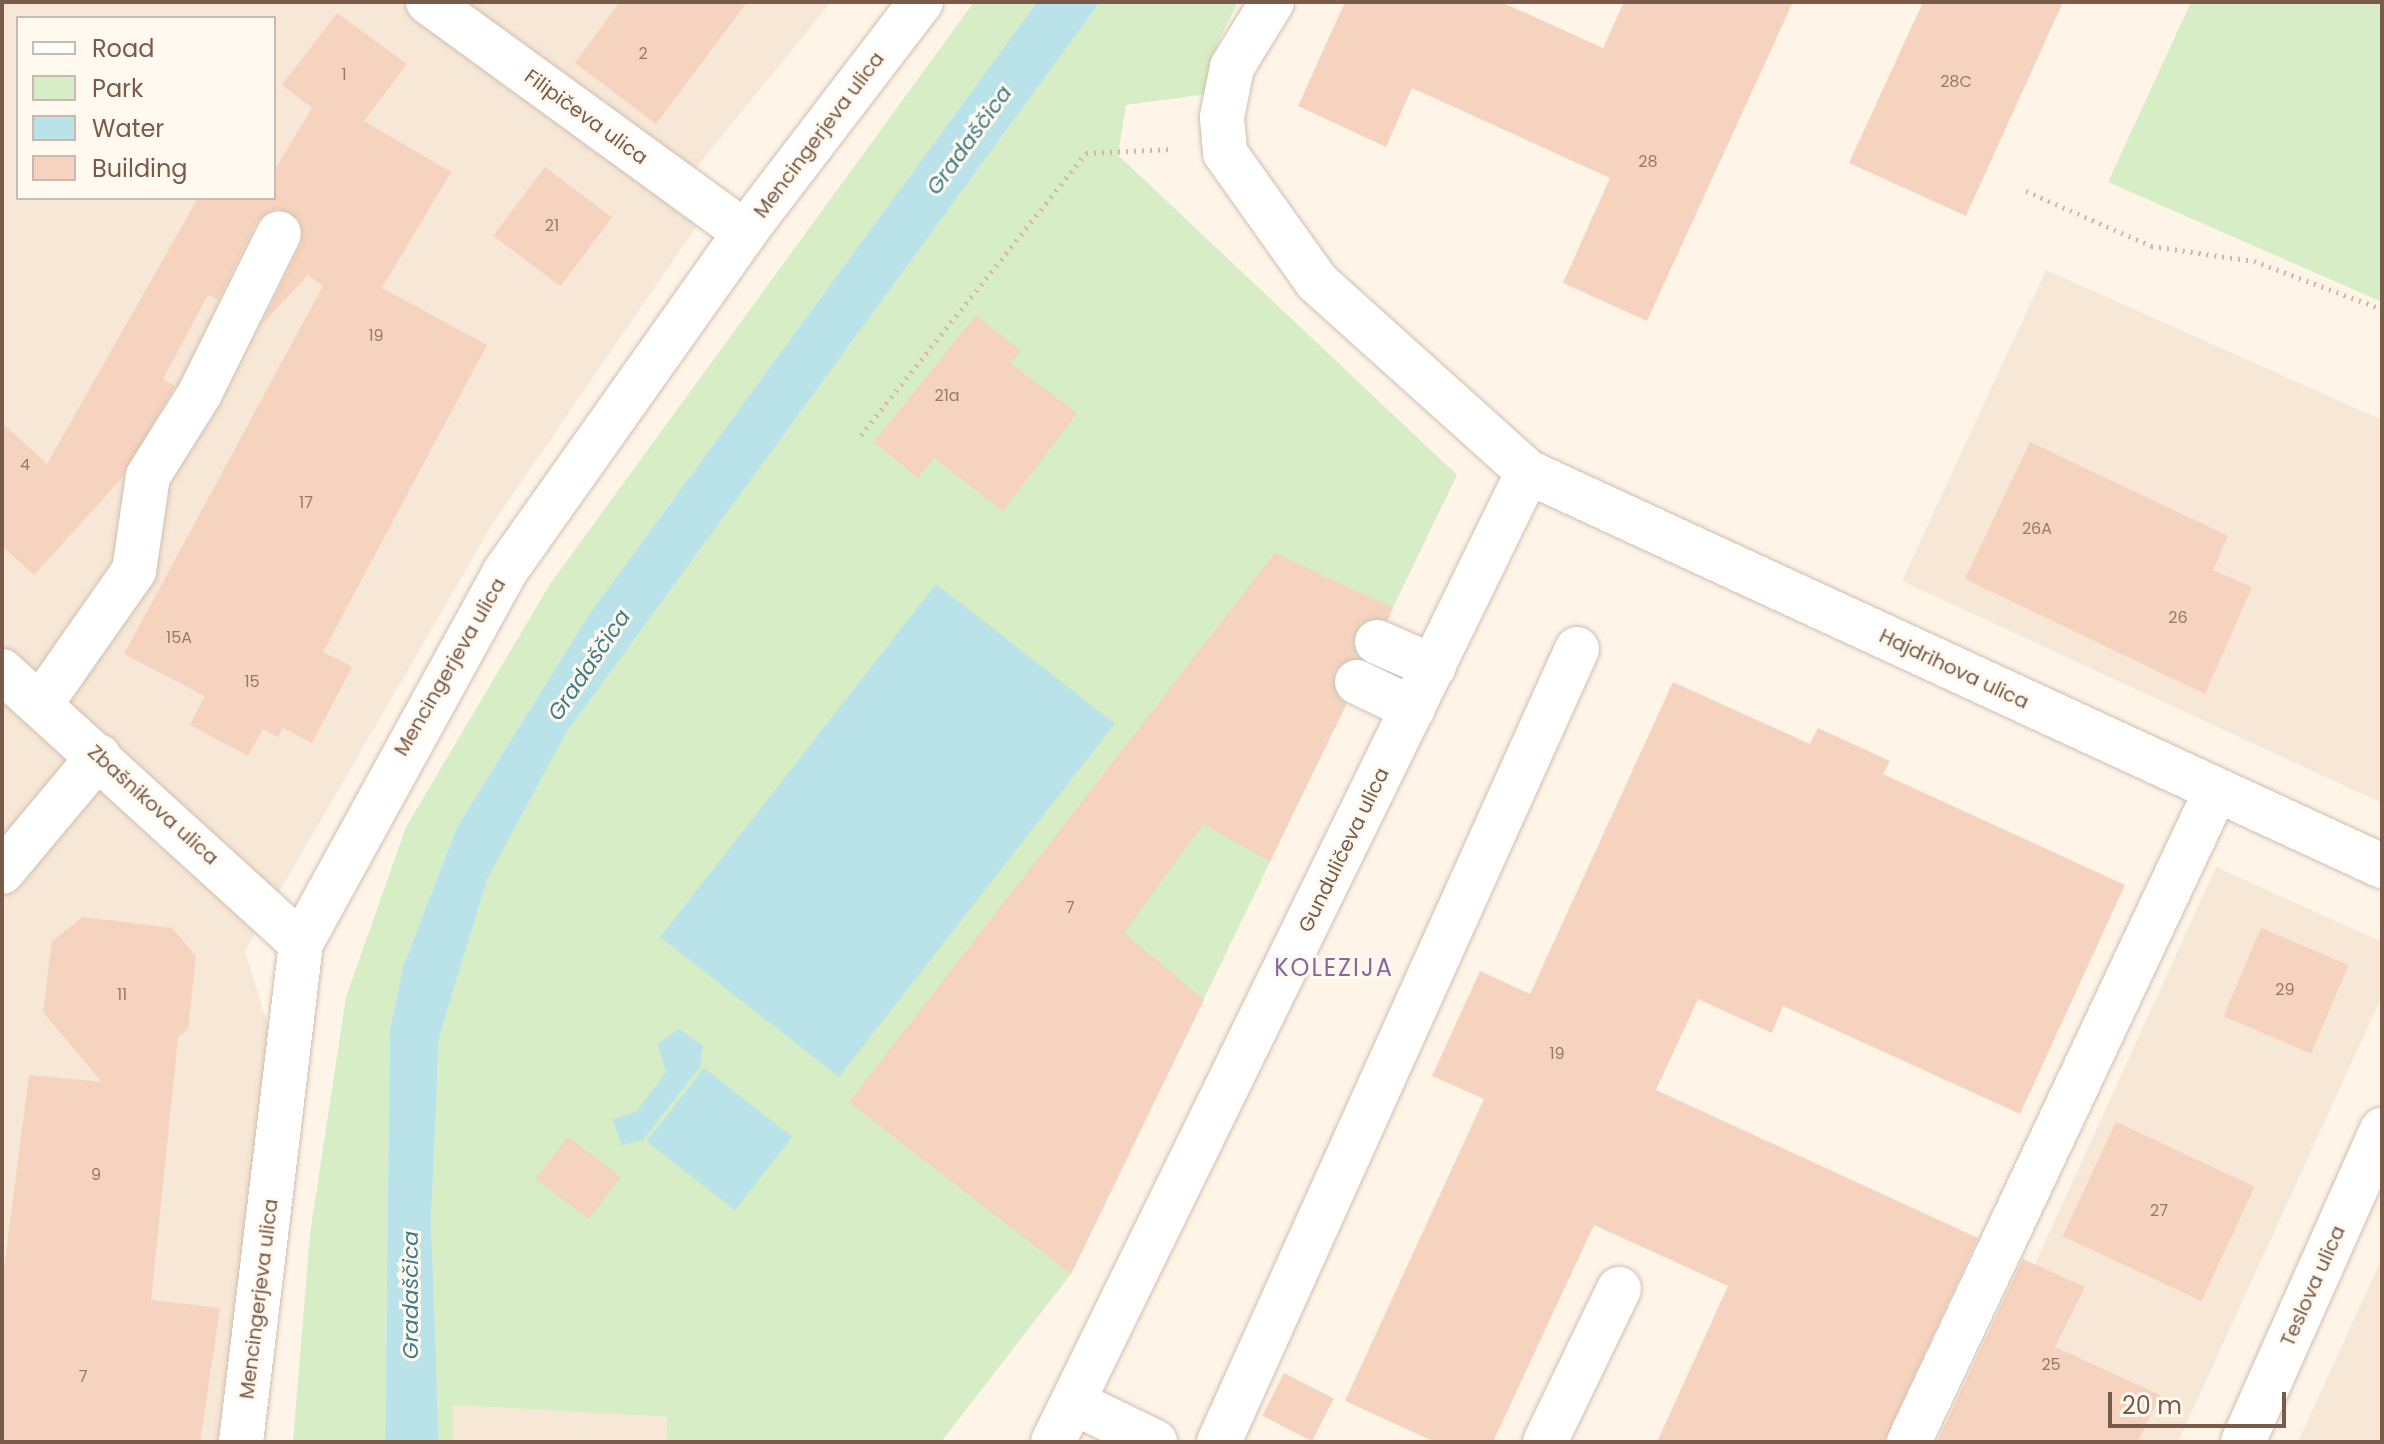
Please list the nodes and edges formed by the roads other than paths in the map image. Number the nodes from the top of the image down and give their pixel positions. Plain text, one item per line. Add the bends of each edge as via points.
1 (428, 2) edge
2 (921, 2) edge
3 (1272, 2) edge
4 (745, 232) junction
5 (279, 233) dead end
6 (1528, 472) junction
7 (1377, 642) dead end
8 (1577, 649) dead end
9 (1434, 667) junction
10 (2, 671) edge
11 (1357, 682) dead end
12 (40, 705) junction
13 (1413, 709) junction
14 (99, 756) junction
15 (2215, 793) junction
16 (2382, 866) edge
17 (2, 872) edge
18 (301, 943) junction
19 (2382, 1130) edge
20 (1619, 1289) dead end
21 (1077, 1404) junction
22 (241, 1442) edge
23 (1053, 1442) edge
24 (1155, 1442) edge
25 (1219, 1442) edge
26 (1545, 1442) edge
27 (1909, 1442) edge
28 (2243, 1442) edge

1 - 4 street, Filipičeva ulica
2 - 4 street, Mencingerjeva ulica
3 - 6 street, Hajdrihova ulica via 1232,67 1225,147 1245,188 1317,282
4 - 18 street, Mencingerjeva ulica via 504,573
5 - 12 street via 200,393 148,476 134,571
6 - 9 street, Gunduličeva ulica
6 - 15 street, Hajdrihova ulica
7 - 9 street
8 - 25 street
9 - 13 street, Gunduličeva ulica
10 - 12 street, Zbašnikova ulica
11 - 13 street
12 - 14 street, Zbašnikova ulica
13 - 21 street, Gunduličeva ulica
14 - 17 street
14 - 18 street, Zbašnikova ulica
15 - 16 street, Hajdrihova ulica
15 - 27 street
18 - 22 street, Mencingerjeva ulica
19 - 28 street, Teslova ulica
20 - 26 street
21 - 23 street, Gunduličeva ulica
21 - 24 street

